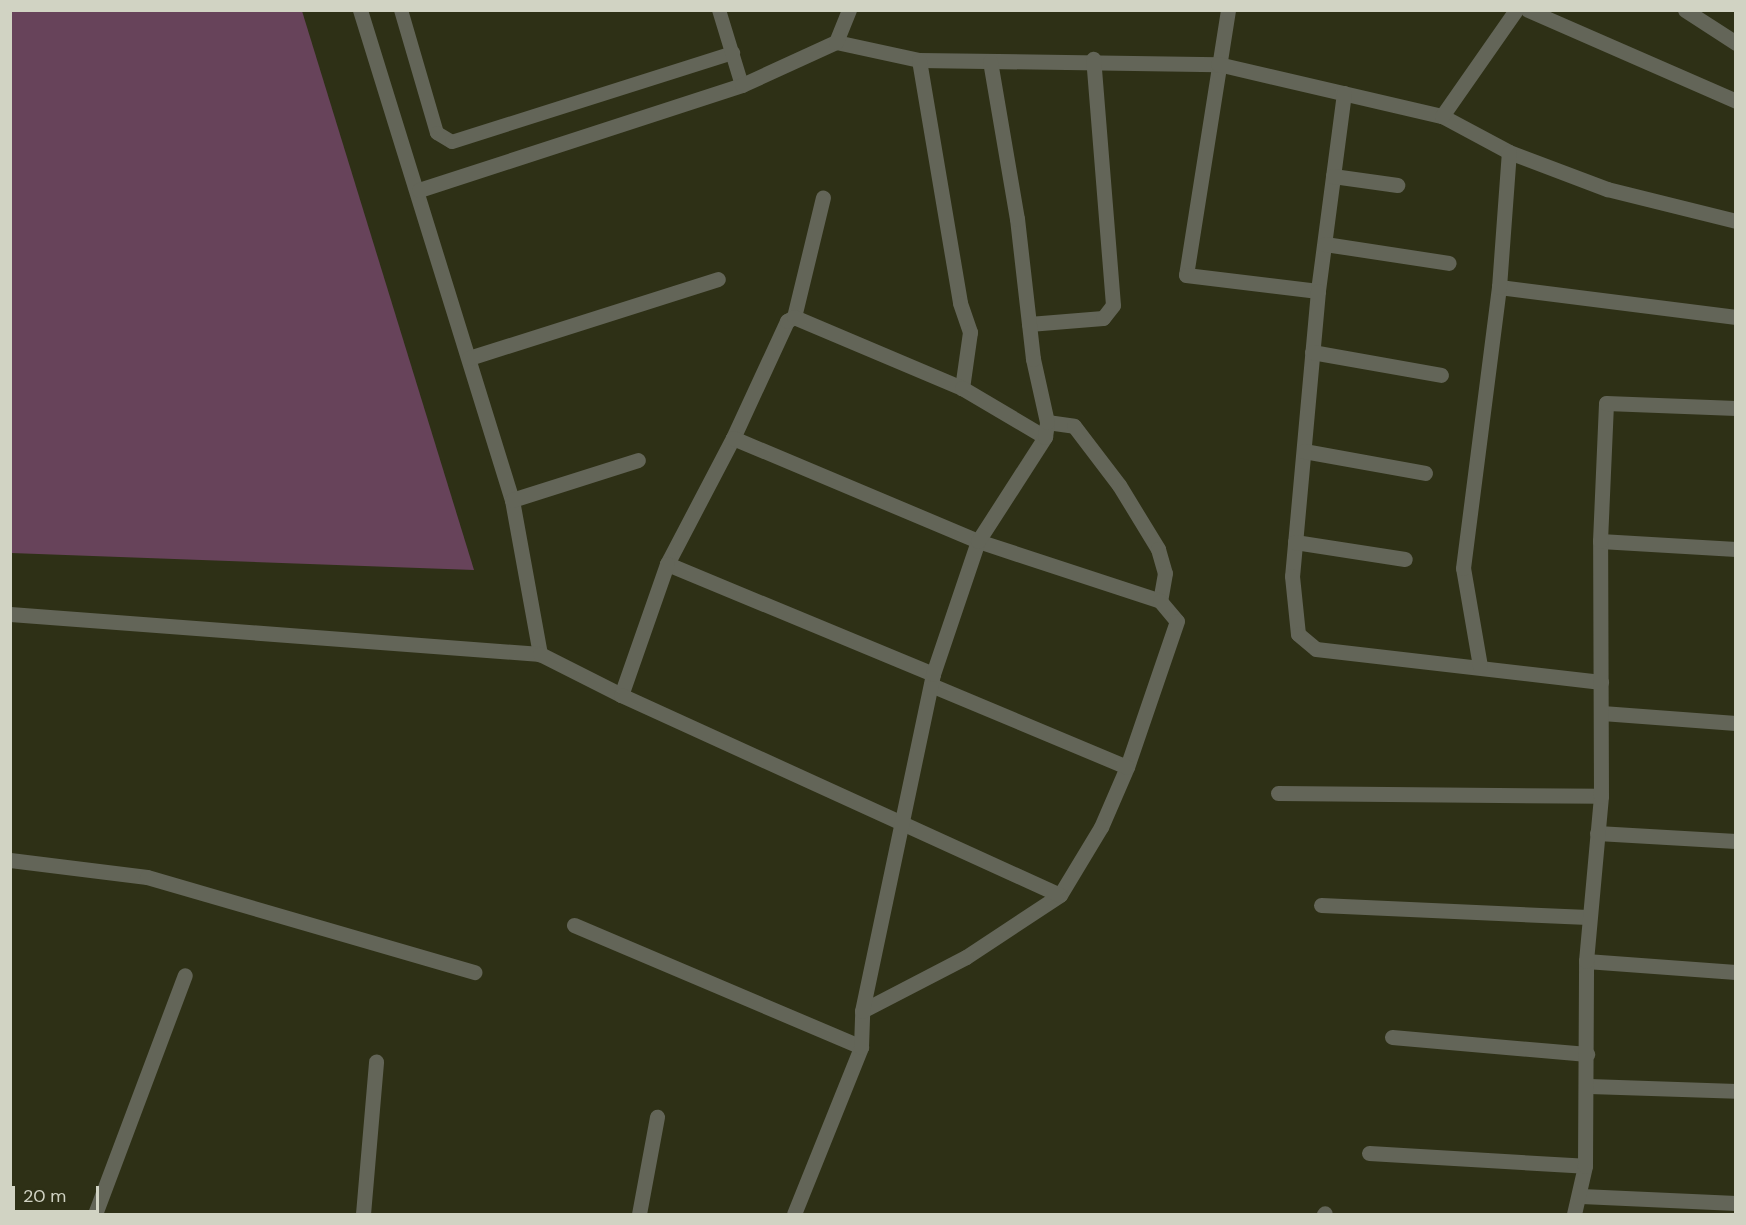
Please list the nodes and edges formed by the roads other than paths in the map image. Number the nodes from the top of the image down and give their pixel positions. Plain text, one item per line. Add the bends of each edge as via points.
1 (360, 10) edge
2 (401, 10) edge
3 (719, 10) edge
4 (849, 10) edge
5 (1228, 10) edge
6 (1516, 10) edge
7 (1528, 10) edge
8 (1685, 10) edge
9 (836, 42) junction
10 (1736, 43) edge
11 (733, 53) junction
12 (1093, 59) junction
13 (919, 60) junction
14 (990, 61) junction
15 (1218, 64) junction
16 (742, 85) junction
17 (1344, 93) junction
18 (1736, 101) edge
19 (1442, 116) junction
20 (1509, 152) junction
21 (1333, 176) junction
22 (1397, 185) dead end
23 (419, 190) junction
24 (823, 197) dead end
25 (1736, 221) edge
26 (1325, 244) junction
27 (1449, 264) dead end
28 (718, 279) dead end
29 (1499, 287) junction
30 (1318, 291) junction
31 (794, 317) junction
32 (1736, 317) edge
33 (1029, 324) junction
34 (1312, 352) junction
35 (469, 358) junction
36 (1441, 375) dead end
37 (962, 388) junction
38 (1736, 408) edge
39 (1047, 422) junction
40 (1045, 437) junction
41 (733, 438) junction
42 (1304, 451) junction
43 (638, 460) dead end
44 (1425, 473) dead end
45 (512, 500) junction
46 (978, 541) junction
47 (1600, 541) junction
48 (1295, 543) junction
49 (1736, 549) edge
50 (1405, 559) dead end
51 (667, 564) junction
52 (1161, 601) junction
53 (10, 614) edge
54 (540, 654) junction
55 (1480, 666) junction
56 (932, 680) junction
57 (1601, 682) junction
58 (621, 695) junction
59 (1602, 713) junction
60 (1736, 723) edge
61 (1127, 767) junction
62 (1278, 794) dead end
63 (1601, 796) junction
64 (899, 825) junction
65 (1597, 833) junction
66 (1736, 841) edge
67 (10, 860) edge
68 (1060, 895) junction
69 (1321, 905) dead end
70 (1588, 917) junction
71 (574, 925) dead end
72 (1586, 961) junction
73 (475, 972) dead end
74 (1736, 972) edge
75 (186, 975) dead end
76 (862, 1011) junction
77 (1392, 1037) dead end
78 (861, 1047) junction
79 (1587, 1054) junction
80 (376, 1062) dead end
81 (1589, 1086) junction
82 (1736, 1091) edge
83 (657, 1117) dead end
84 (1369, 1153) dead end
85 (1585, 1166) junction
86 (1581, 1196) junction
87 (1736, 1203) edge
88 (95, 1215) edge
89 (363, 1215) edge
90 (639, 1215) edge
91 (794, 1215) edge
92 (1574, 1215) edge

1 - 23 street
2 - 11 lane via 437,133 452,142
3 - 11 lane
4 - 9 street
5 - 15 street
6 - 19 street
7 - 18 street
8 - 10 street
9 - 13 street
9 - 16 street
11 - 16 lane
12 - 14 street
12 - 15 street
12 - 33 street via 1113,305 1103,318
13 - 14 street
13 - 37 street via 960,303 970,332
14 - 33 street
15 - 17 street
15 - 30 street via 1186,275
16 - 23 street
17 - 19 street
17 - 21 street
19 - 20 street
20 - 25 street via 1607,189
20 - 29 street
21 - 22 street
21 - 26 street
23 - 35 street
24 - 31 street
26 - 27 street
26 - 30 street
28 - 35 street
29 - 32 street
29 - 55 street via 1462,568
30 - 34 street
31 - 37 street
31 - 41 street via 787,321
33 - 39 street
34 - 36 street
34 - 42 street
35 - 45 street
37 - 40 street
38 - 47 street via 1606,403
39 - 40 street
39 - 52 street via 1074,426 1119,485 1158,549 1165,573
40 - 46 street
41 - 46 street
41 - 51 street
42 - 44 street
42 - 48 street
43 - 45 street
45 - 54 street
46 - 52 street
46 - 56 street
47 - 49 street
47 - 57 street
48 - 50 street
48 - 55 street via 1294,620 1304,642 1316,649
51 - 56 street
51 - 58 street
52 - 61 street via 1177,621
53 - 54 street
54 - 58 street
55 - 57 street
56 - 61 street
56 - 64 street
57 - 59 street
58 - 64 street
59 - 60 street
59 - 63 street
61 - 68 street via 1101,827
62 - 63 street
63 - 65 street
64 - 68 street via 982,856
64 - 76 street
65 - 66 street
65 - 70 street
67 - 73 street via 147,877
68 - 76 street via 966,957
69 - 70 street
70 - 72 street
71 - 78 street
72 - 74 street
72 - 79 street
75 - 88 street
76 - 78 street
77 - 79 street
78 - 91 street
79 - 81 street
80 - 89 street
81 - 82 street
81 - 85 street
83 - 90 street
84 - 85 street
85 - 86 street
86 - 87 street
86 - 92 street

